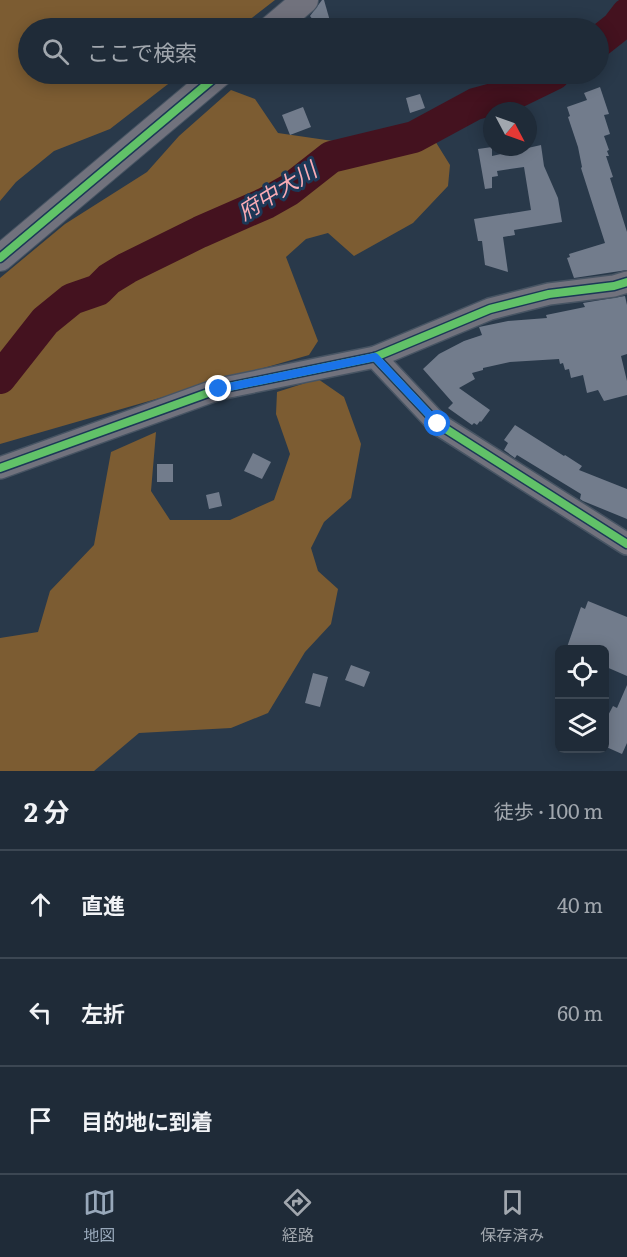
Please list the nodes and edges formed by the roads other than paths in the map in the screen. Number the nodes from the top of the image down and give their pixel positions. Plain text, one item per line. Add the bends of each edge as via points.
1 (305, 0) edge
2 (284, 18) edge
3 (207, 84) edge
4 (0, 258) edge
5 (627, 282) edge
6 (375, 357) junction
7 (0, 468) edge
8 (627, 544) edge

1 - 2 street
3 - 4 street
5 - 6 street via 549,294 490,309
6 - 7 street via 219,389
6 - 8 street via 438,424

